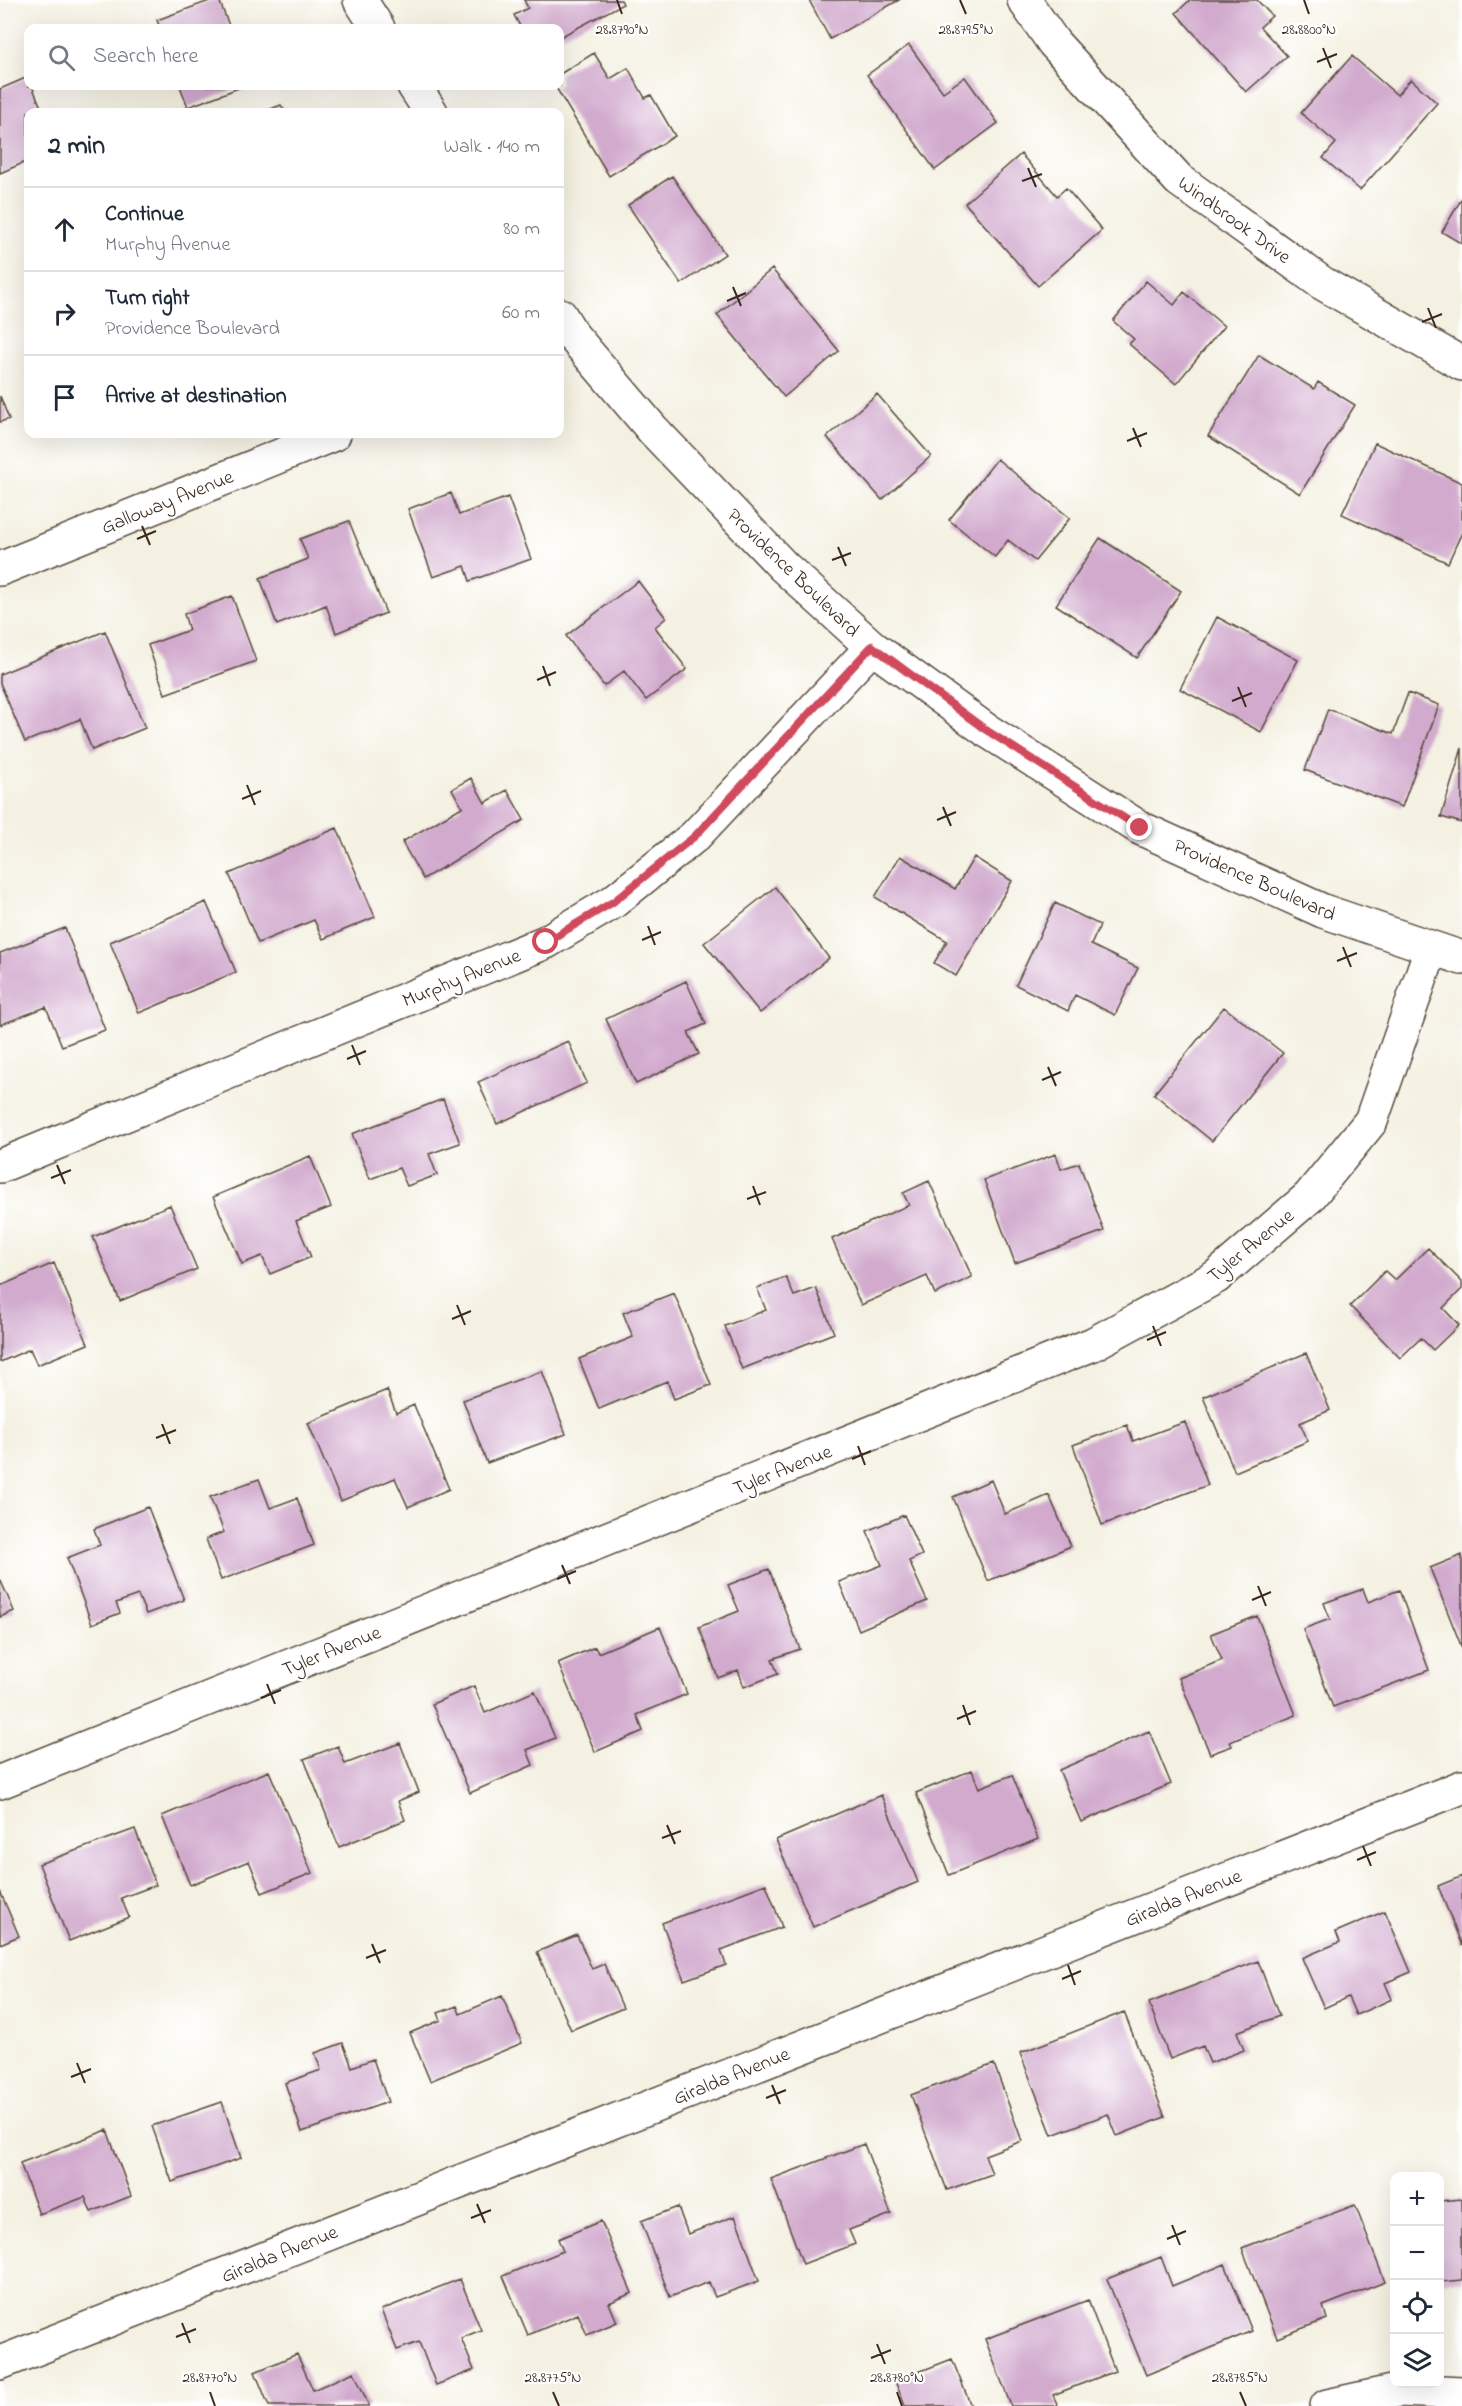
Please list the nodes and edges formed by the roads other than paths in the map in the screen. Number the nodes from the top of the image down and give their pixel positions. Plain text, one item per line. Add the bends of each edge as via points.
1 (360, 0) edge
2 (1024, 0) edge
3 (375, 24) edge
4 (417, 90) edge
5 (428, 108) edge
6 (564, 331) edge
7 (1462, 364) edge
8 (324, 438) edge
9 (0, 569) edge
10 (872, 646) junction
11 (1431, 949) junction
12 (1462, 958) edge
13 (0, 1166) edge
14 (0, 1782) edge
15 (1462, 1787) edge
16 (0, 2363) edge
17 (1462, 2393) edge
18 (1327, 2406) edge

1 - 3 street
2 - 7 street, Windbrook Drive via 1054,43 1179,180 1322,283
4 - 5 street
6 - 10 street, Providence Boulevard via 783,566
8 - 9 street, Galloway Avenue
10 - 11 street, Providence Boulevard via 986,730 1140,828 1323,910
10 - 13 street, Murphy Avenue via 695,836 613,902 555,936
11 - 12 street, Providence Boulevard
11 - 14 street, Tyler Avenue via 1371,1121 1309,1197 1216,1276 1093,1344
15 - 16 street, Giralda Avenue
17 - 18 street via 1400,2390

